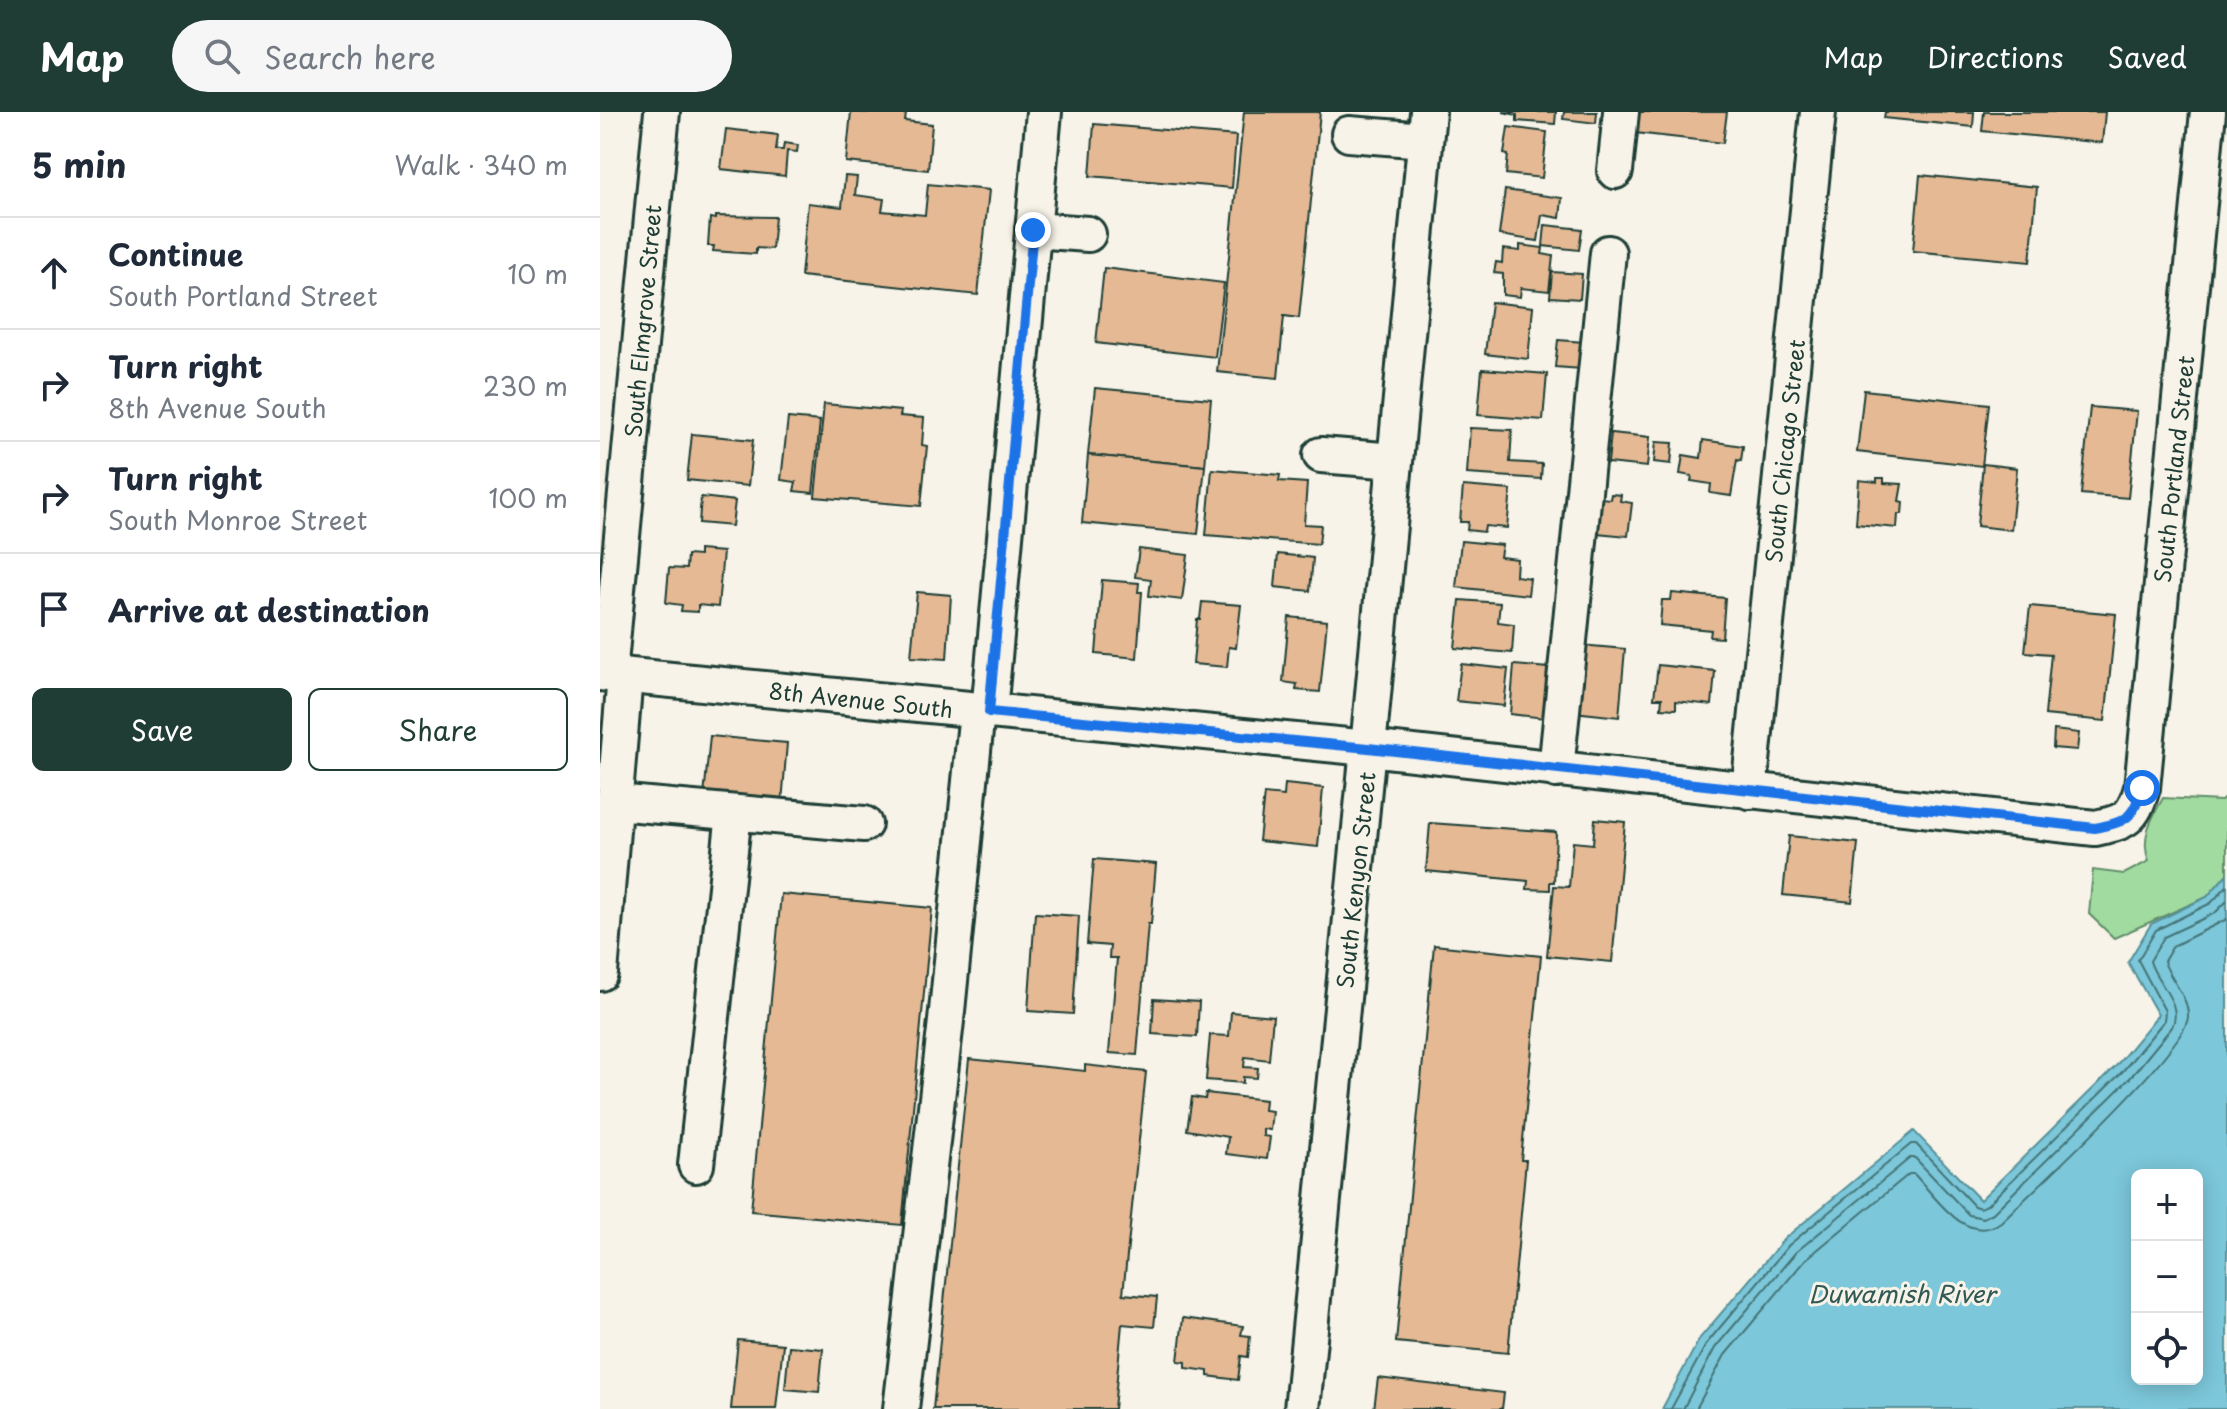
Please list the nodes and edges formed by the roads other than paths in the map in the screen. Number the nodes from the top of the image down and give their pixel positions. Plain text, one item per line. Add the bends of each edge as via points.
1 (662, 112) edge
2 (1044, 112) edge
3 (1621, 112) edge
4 (1818, 112) edge
5 (2208, 112) edge
6 (1426, 126) edge
7 (1349, 134) dead end
8 (1615, 171) dead end
9 (1033, 230) junction
10 (1088, 234) dead end
11 (1608, 253) dead end
12 (1321, 455) dead end
13 (1395, 461) junction
14 (611, 674) edge
15 (983, 711) junction
16 (1368, 748) junction
17 (1556, 770) junction
18 (1749, 791) junction
19 (615, 802) junction
20 (734, 813) junction
21 (2124, 822) joint
22 (864, 824) dead end
23 (600, 973) edge
24 (696, 1165) dead end
25 (901, 1409) edge
26 (1302, 1409) edge

1 - 14 street, South Elmgrove Street
2 - 9 street
3 - 8 street
4 - 18 street, South Chicago Street
5 - 21 street, South Portland Street via 2142,788
6 - 7 street
6 - 13 street, South Kenyon Street
9 - 10 street
9 - 15 street
11 - 17 street
12 - 13 street
13 - 16 street, South Kenyon Street
14 - 15 street, 8th Avenue South
14 - 19 street, South Elmgrove Street
15 - 16 street, 8th Avenue South
15 - 25 street
16 - 17 street, 8th Avenue South
16 - 26 street, South Kenyon Street
17 - 18 street, 8th Avenue South
18 - 21 street, 8th Avenue South via 2095,828
19 - 20 street
19 - 23 street, South Elmgrove Street
20 - 22 street
20 - 24 street

